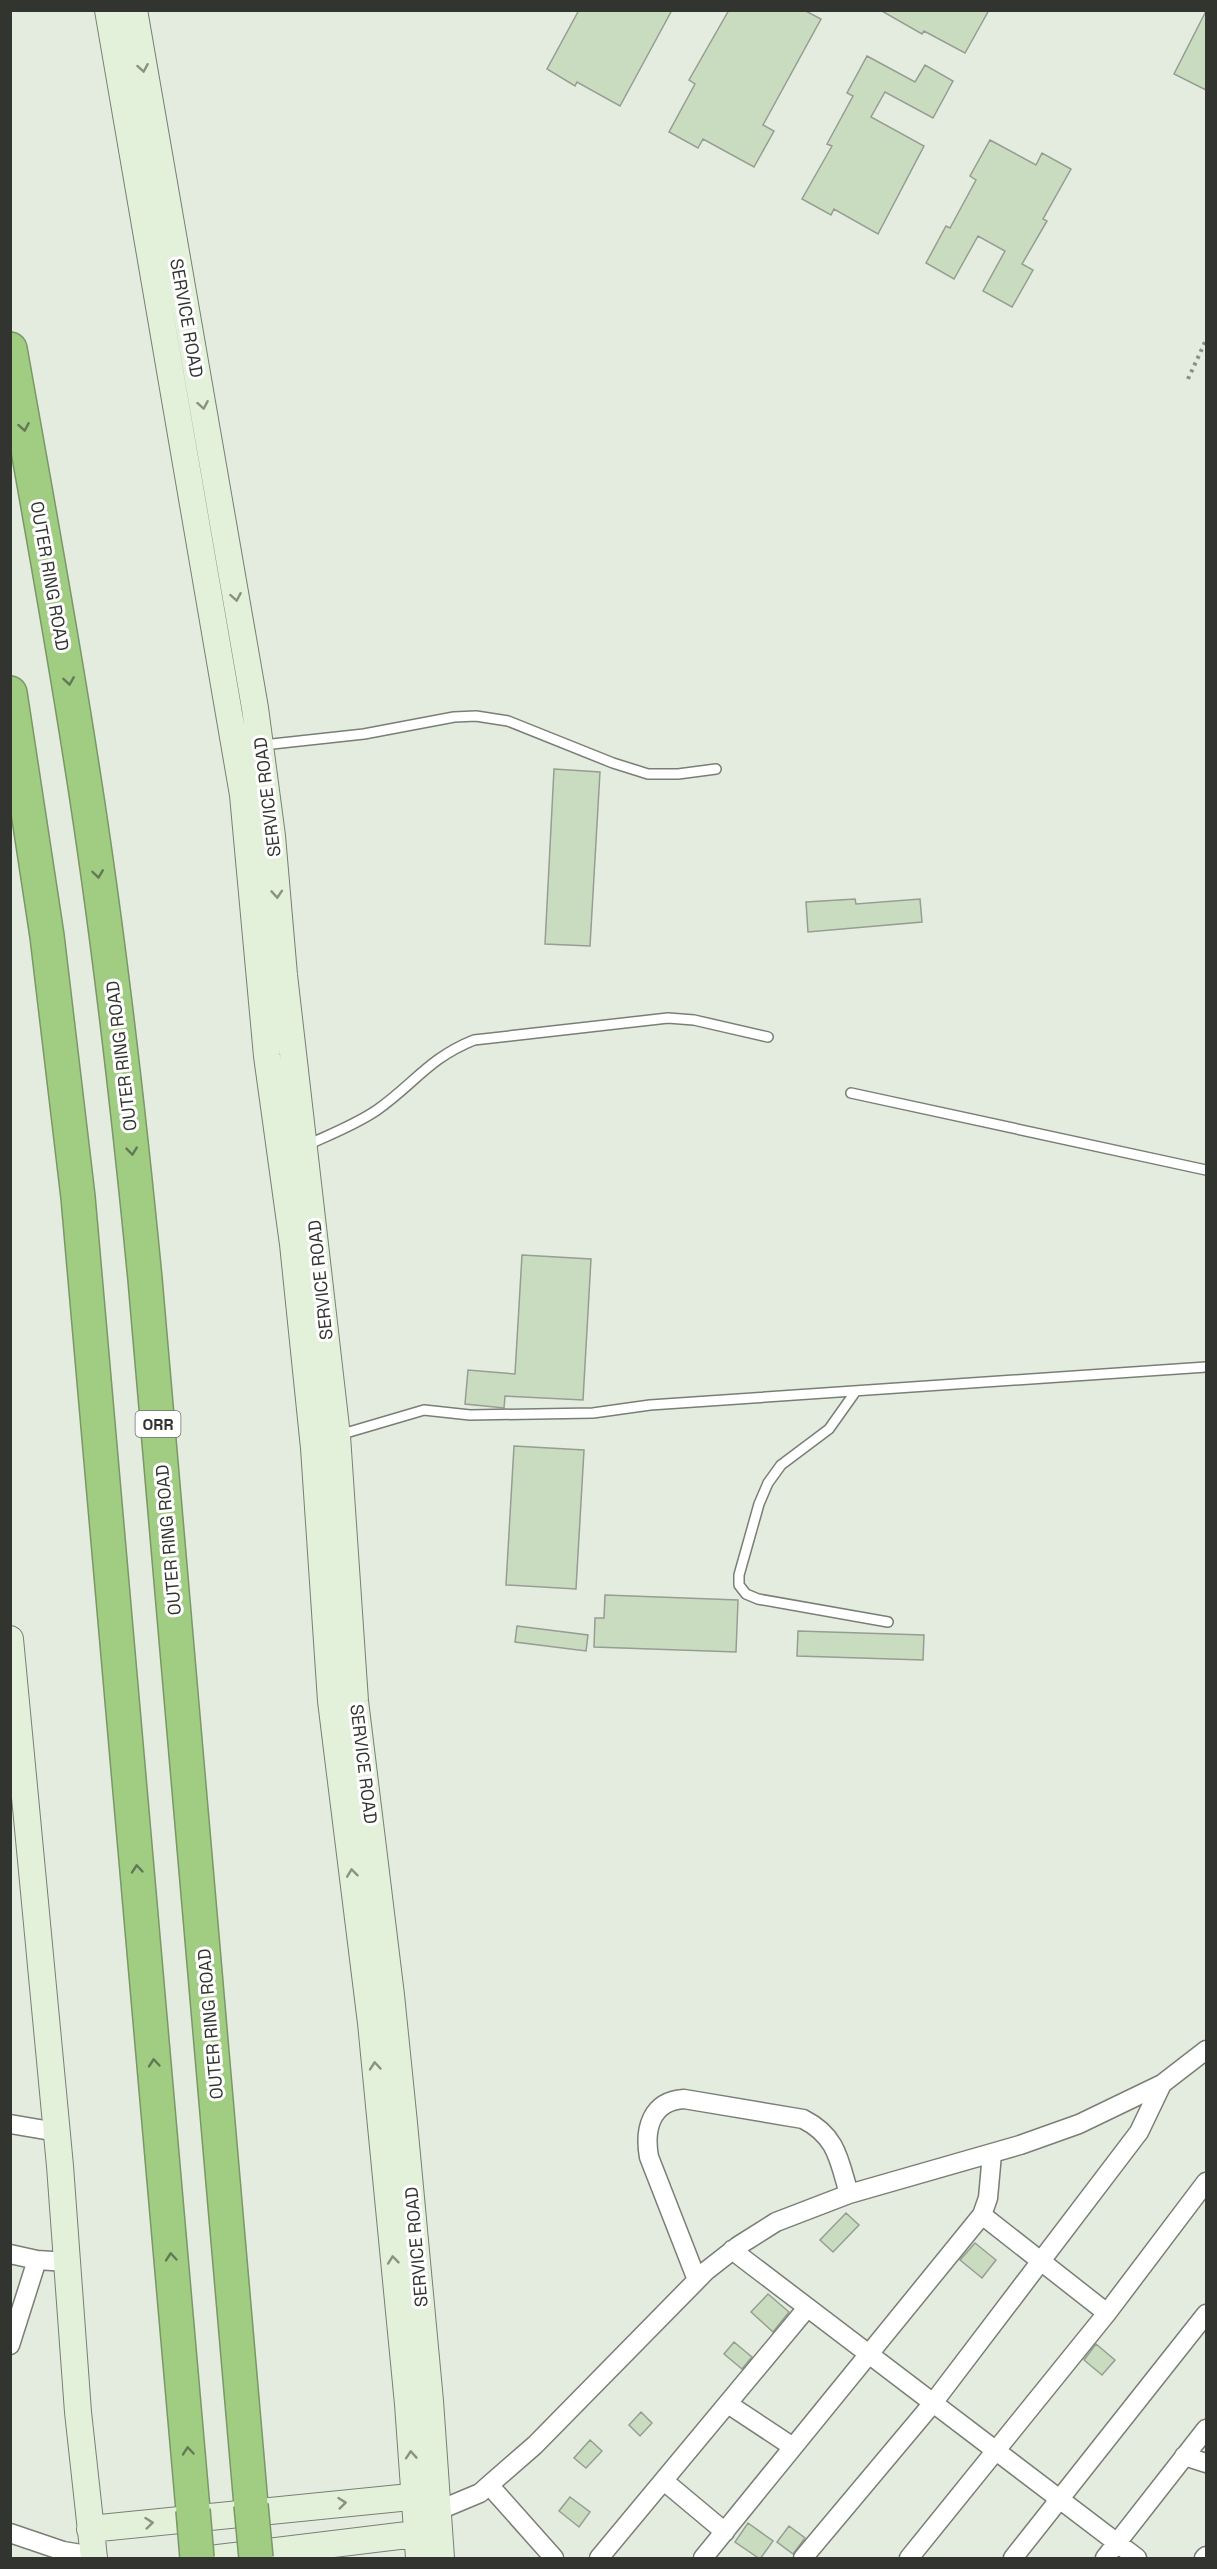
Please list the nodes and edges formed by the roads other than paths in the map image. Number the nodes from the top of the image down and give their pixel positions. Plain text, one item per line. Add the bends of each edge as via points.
1 (108, 10) edge
2 (134, 10) edge
3 (10, 349) edge
4 (10, 693) edge
5 (261, 745) junction
6 (716, 769) dead end
7 (768, 1037) dead end
8 (851, 1093) dead end
9 (305, 1146) junction
10 (1206, 1170) edge
11 (1206, 1367) edge
12 (856, 1391) junction
13 (336, 1436) junction
14 (888, 1622) dead end
15 (10, 1639) edge
16 (1206, 2050) edge
17 (1162, 2084) junction
18 (10, 2124) edge
19 (57, 2132) junction
20 (992, 2154) junction
21 (1206, 2182) edge
22 (849, 2194) junction
23 (982, 2214) junction
24 (732, 2250) junction
25 (10, 2254) edge
26 (37, 2260) junction
27 (1041, 2260) junction
28 (67, 2262) junction
29 (697, 2280) junction
30 (807, 2308) junction
31 (1107, 2313) junction
32 (1206, 2314) edge
33 (10, 2345) edge
34 (868, 2354) junction
35 (933, 2403) junction
36 (728, 2404) junction
37 (1206, 2429) edge
38 (793, 2447) junction
39 (997, 2452) junction
40 (1184, 2456) junction
41 (1206, 2463) edge
42 (663, 2481) junction
43 (489, 2485) junction
44 (1060, 2500) junction
45 (427, 2521) edge
46 (90, 2529) junction
47 (724, 2532) junction
48 (12, 2539) edge
49 (1117, 2544) junction
50 (62, 2555) edge
51 (93, 2557) edge
52 (197, 2559) edge
53 (218, 2559) edge
54 (256, 2559) edge
55 (441, 2559) edge
56 (554, 2559) edge
57 (599, 2559) edge
58 (703, 2559) edge
59 (803, 2559) edge
60 (909, 2559) edge
61 (1013, 2559) edge
62 (1105, 2559) edge
63 (1137, 2559) edge

45 -> 1 main road via 408,2404 371,2023 331,1701 314,1449 293,1244 267,1056 243,795
2 -> 5 main road, SERVICE ROAD
3 -> 54 highway, OUTER RING ROAD / ORR, bridge via 81,754 126,1093
52 -> 4 highway, bridge via 78,1197 48,947
5 - 6 lane via 477,716 508,721 648,774
5 -> 9 main road, SERVICE ROAD
7 - 9 lane via 668,1018 474,1040 435,1059 358,1122
8 - 10 lane
9 - 13 main road, SERVICE ROAD
11 - 12 lane
12 - 13 lane via 650,1405 593,1413 470,1415 424,1410
12 - 14 lane via 829,1429 782,1465 768,1482 739,1585 758,1599
13 - 45 main road, SERVICE ROAD via 356,1701 394,2019 430,2401
15 - 19 main road
16 - 17 street
17 - 20 street via 1079,2124
17 - 27 street via 1138,2132
18 - 19 street
19 - 28 main road
20 - 22 street
20 - 23 street via 988,2198
21 - 31 street
22 - 24 street via 776,2222
22 - 29 street via 834,2147 819,2127 803,2119 673,2100 660,2108 650,2122 646,2138 649,2157
23 - 27 street
23 - 34 street
24 - 29 street
24 - 30 street
25 - 26 street
26 - 28 street
26 - 33 street
27 - 31 street
27 - 35 street
28 - 46 main road
29 - 43 street via 534,2445
30 - 34 street
30 - 36 street
31 - 39 street
32 - 44 street
34 - 35 street
34 - 38 street
35 - 39 street
35 - 59 street
36 - 38 street
36 - 42 street
37 - 40 street
38 - 47 street
39 - 44 street
39 - 60 street
40 - 41 street
40 - 49 street
42 - 47 street
42 - 57 street
43 - 45 street
43 - 56 street
44 - 49 street
44 - 61 street
46 -> 45 main road
45 - 53 main road
45 - 55 main road, SERVICE ROAD
46 - 51 main road
47 - 58 street
48 - 50 street
49 - 62 street
49 - 63 street
50 - 51 street

